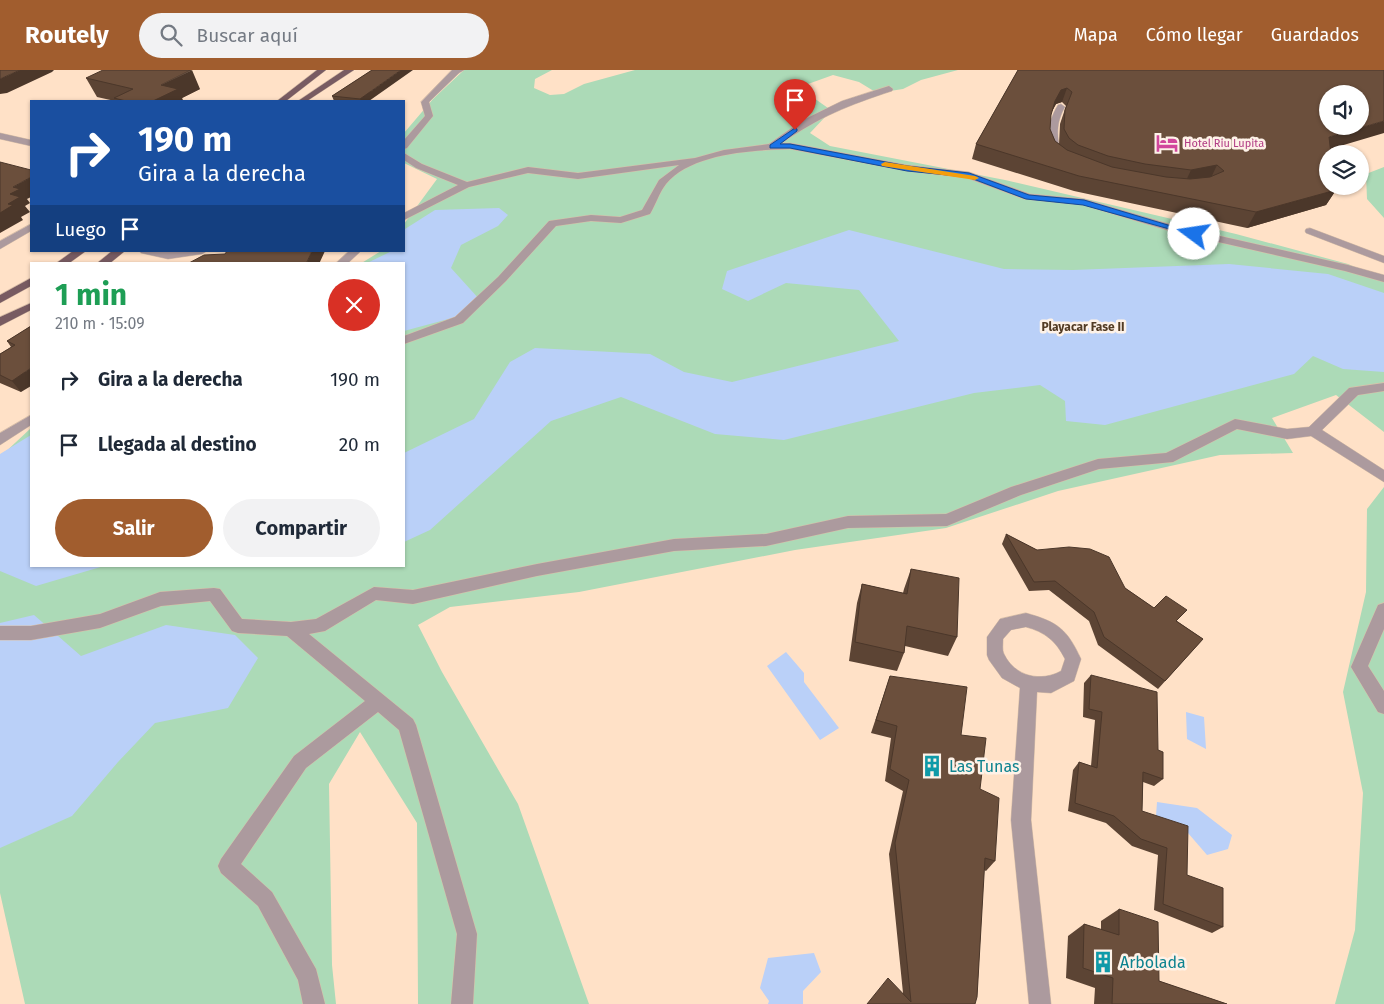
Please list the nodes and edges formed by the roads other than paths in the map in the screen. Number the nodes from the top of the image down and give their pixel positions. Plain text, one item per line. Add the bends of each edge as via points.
1 (322, 70) edge
2 (350, 70) edge
3 (460, 70) edge
4 (889, 89) dead end
5 (283, 100) edge
6 (304, 100) edge
7 (1061, 107) edge
8 (0, 136) edge
9 (30, 143) edge
10 (405, 145) edge
11 (772, 146) junction
12 (405, 157) edge
13 (704, 158) junction
14 (1065, 163) edge
15 (466, 185) junction
16 (405, 216) edge
17 (30, 228) edge
18 (1310, 231) dead end
19 (0, 246) edge
20 (79, 252) edge
21 (119, 252) edge
22 (150, 252) edge
23 (195, 252) edge
24 (355, 252) edge
25 (1384, 260) edge
26 (63, 262) edge
27 (104, 262) edge
28 (342, 262) edge
29 (1384, 279) edge
30 (30, 282) edge
31 (0, 300) edge
32 (30, 307) edge
33 (0, 322) edge
34 (405, 340) edge
35 (1384, 387) edge
36 (30, 420) edge
37 (1313, 431) junction
38 (0, 440) edge
39 (1384, 477) edge
40 (1384, 610) edge
41 (291, 629) junction
42 (0, 633) edge
43 (1029, 684) junction
44 (378, 701) junction
45 (1384, 706) edge
46 (314, 1004) edge
47 (462, 1004) edge
48 (1040, 1004) edge

1 - 5 main road
2 - 6 main road
3 - 10 street via 425,102 429,116
4 - 11 street via 806,122
7 - 14 street via 1055,115 1052,142 1056,154
8 - 9 street
11 - 13 street
11 - 29 street via 790,146 907,168 969,175 1028,197 1084,202 1174,229
12 - 15 street
13 - 15 street via 578,176 528,170
13 - 34 street via 665,179 646,212 622,220 591,218 553,223 502,279 458,320
15 - 16 street
17 - 19 street
18 - 25 street
20 - 26 main road
21 - 27 main road
22 - 23 street via 168,256
24 - 28 street
30 - 31 main road
32 - 33 main road
35 - 37 street via 1354,390
36 - 38 street
37 - 39 street
37 - 41 street via 1288,434 1235,424 1168,458 1098,464 1016,491 947,520 848,522 766,540 674,545 413,597 374,593 319,626
40 - 45 street via 1360,667
41 - 42 street via 238,626 214,594 160,599 90,623 31,634
41 - 44 street
43 - 43 street via 1051,685 1068,676 1073,659 1065,640 1047,626 1026,620 1006,624 995,637 995,655 1008,672
43 - 48 street via 1021,820
44 - 46 street via 300,762 228,866 265,898 308,977
44 - 47 street via 407,725 467,934

